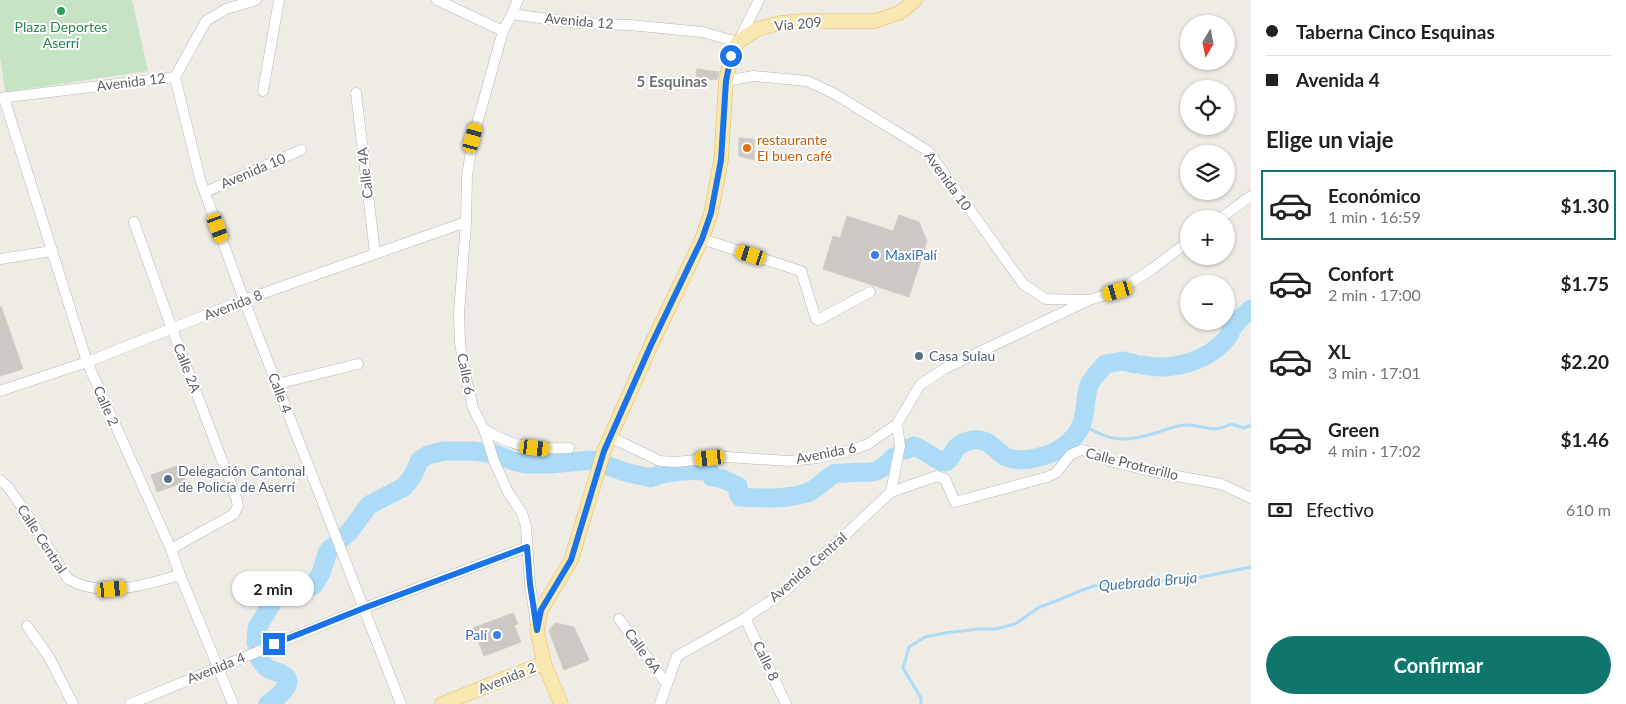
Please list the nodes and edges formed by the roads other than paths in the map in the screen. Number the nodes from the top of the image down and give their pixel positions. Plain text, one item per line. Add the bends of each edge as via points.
1 (256, 0) edge
2 (279, 0) edge
3 (437, 0) edge
4 (518, 0) edge
5 (759, 0) edge
6 (915, 0) edge
7 (512, 14) junction
8 (503, 31) junction
9 (738, 42) junction
10 (175, 77) junction
11 (726, 81) junction
12 (262, 91) dead end
13 (356, 92) dead end
14 (2, 98) edge
15 (301, 150) dead end
16 (205, 192) junction
17 (1251, 196) edge
18 (1232, 210) edge
19 (134, 222) dead end
20 (466, 222) junction
21 (702, 239) junction
22 (1180, 248) edge
23 (52, 252) junction
24 (375, 253) junction
25 (0, 259) edge
26 (870, 292) dead end
27 (244, 300) junction
28 (1089, 300) junction
29 (172, 329) junction
30 (87, 362) junction
31 (358, 364) dead end
32 (277, 384) junction
33 (0, 391) edge
34 (897, 424) junction
35 (484, 429) junction
36 (610, 437) junction
37 (569, 448) dead end
38 (0, 480) edge
39 (891, 492) junction
40 (1251, 498) edge
41 (527, 547) junction
42 (171, 549) junction
43 (180, 575) junction
44 (364, 608) junction
45 (745, 618) junction
46 (619, 619) dead end
47 (27, 626) dead end
48 (537, 630) junction
49 (544, 663) junction
50 (219, 666) junction
51 (666, 683) junction
52 (73, 704) edge
53 (130, 704) edge
54 (233, 704) edge
55 (401, 704) edge
56 (442, 704) edge
57 (561, 704) edge
58 (660, 704) edge
59 (786, 704) edge

1 - 10 street, Avenida 12 via 226,9 206,21
2 - 12 street
3 - 8 street
4 - 7 street
5 - 9 street
6 - 9 main road, Vía 209 via 901,12 875,21 780,23 757,29
7 - 8 street
7 - 9 street, Avenida 12 via 577,23 702,32
8 - 20 street, Calle 6 via 473,138 467,176
9 - 11 main road via 731,56
10 - 14 street, Avenida 12
10 - 16 street, Calle 4
11 - 21 main road via 721,160 711,213
11 - 28 street, Avenida 10 via 753,76 807,81 833,93 928,151 1023,284 1046,299
13 - 24 street, Calle 4A
14 - 23 street, Calle 2
15 - 16 street, Avenida 10
16 - 27 street, Calle 4
17 - 18 street
19 - 29 street, Calle 2A
20 - 24 street, Avenida 8
20 - 35 street, Calle 6 via 460,343 474,408
21 - 26 street via 801,271 818,320
21 - 36 main road
22 - 28 street via 1118,291
23 - 25 street
23 - 30 street, Calle 2
24 - 27 street, Avenida 8
27 - 29 street, Avenida 8
27 - 32 street, Calle 4
28 - 34 street, Avenida 6 via 944,370 920,385
29 - 30 street, Avenida 8
29 - 42 street, Calle 2A via 238,506 234,514
30 - 33 street, Avenida 8
30 - 42 street, Calle 2
31 - 32 street
32 - 44 street, Calle 4
34 - 36 street, Avenida 6 via 868,444 817,458 789,461 727,457 660,462
34 - 39 street via 900,446
35 - 37 street via 508,443 546,449
35 - 41 street, Calle 6 via 494,461 522,514
36 - 48 main road via 571,560 541,610
38 - 43 street, Calle Central via 24,509 68,578 77,584 112,589 142,586
39 - 40 street, Calle Protrerillo via 937,476 945,479 955,502 1048,477 1056,473 1070,455 1081,450 1154,472 1221,484
39 - 45 street, Avenida Central via 784,592
41 - 44 street, Avenida 4
41 - 48 street, Calle 6
42 - 43 street, Calle 2
43 - 50 street, Calle 2
44 - 50 street, Avenida 4
44 - 55 street, Calle 4
45 - 51 street, Avenida Central via 681,652 674,660
45 - 59 street, Calle 8
46 - 51 street, Calle 6A
47 - 52 street via 49,657
48 - 49 main road, Calle 6
49 - 56 main road, Avenida 2
49 - 57 main road, Calle 6
50 - 53 street, Avenida 4
50 - 54 street, Calle 2
51 - 58 street, Avenida Central

